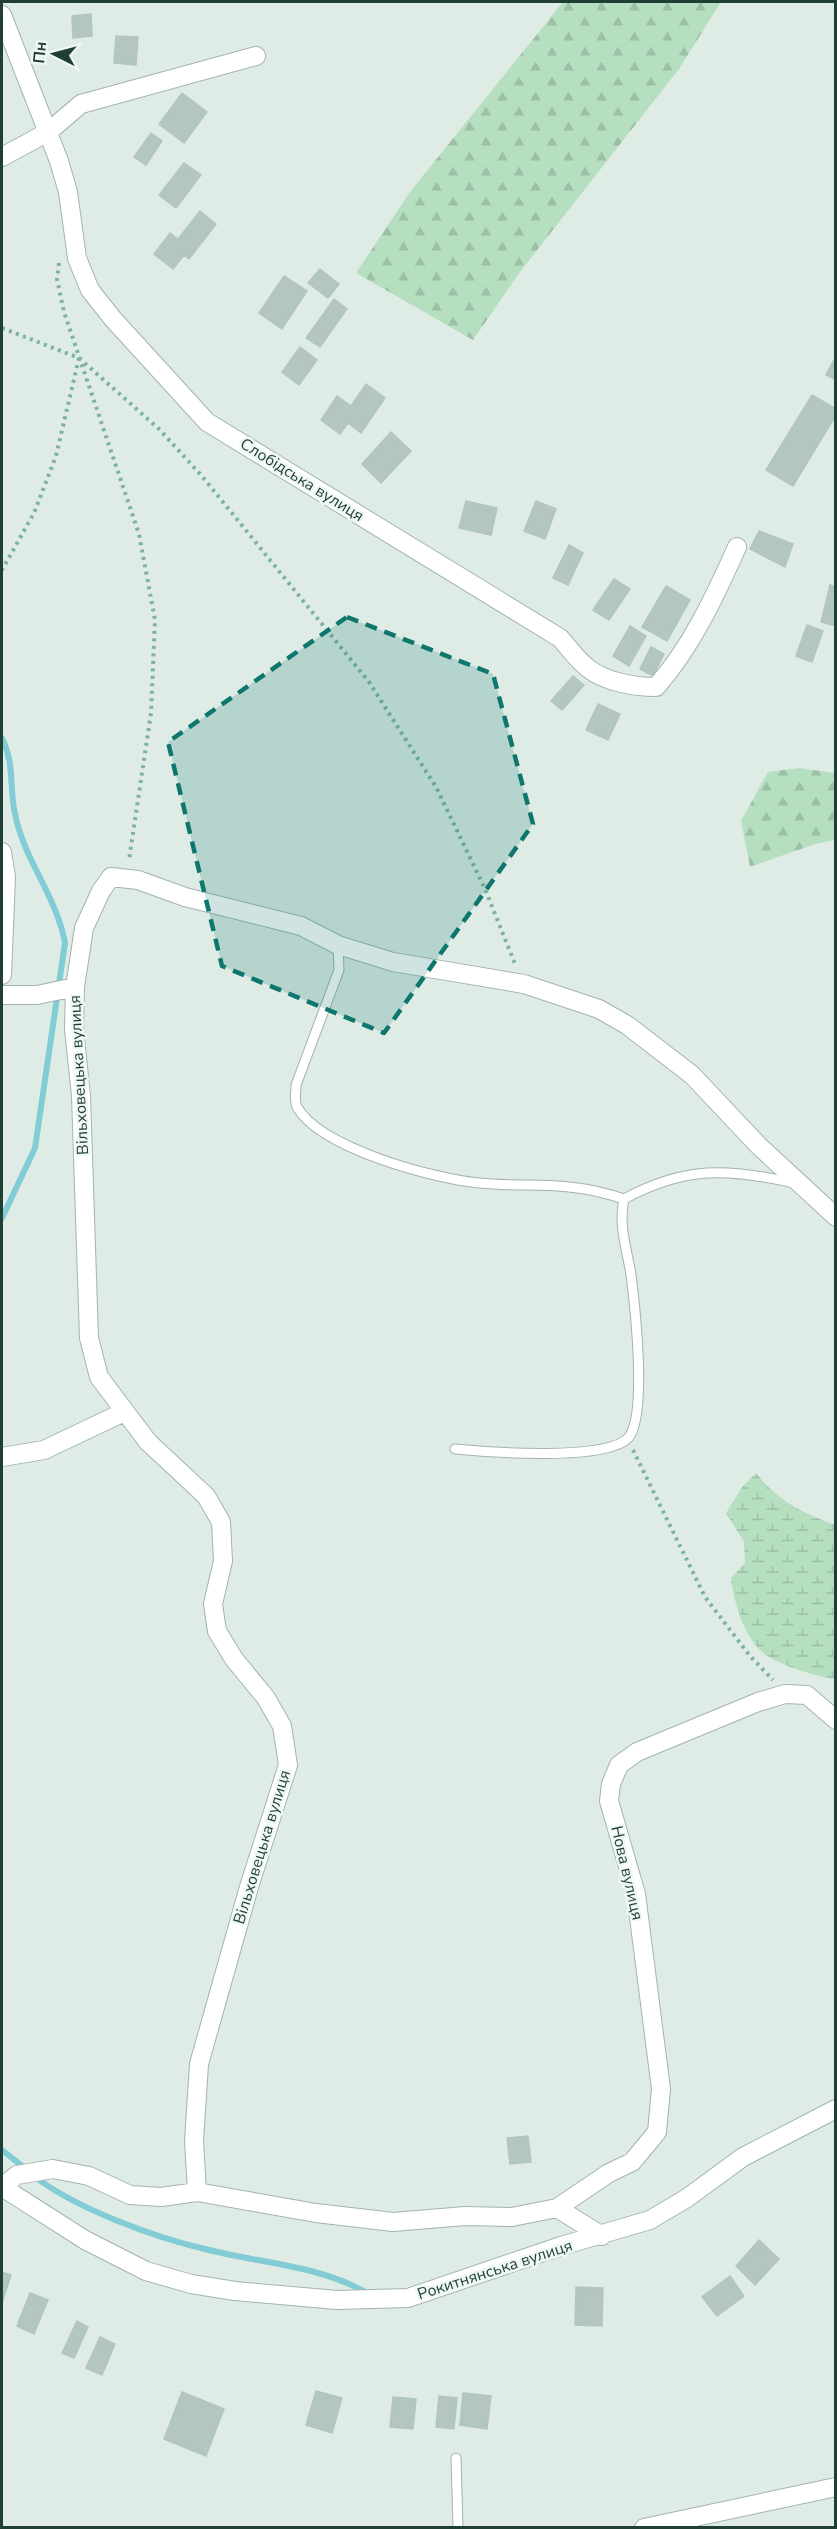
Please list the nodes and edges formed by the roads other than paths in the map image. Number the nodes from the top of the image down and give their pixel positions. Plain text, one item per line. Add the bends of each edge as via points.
1 (2, 15) edge
2 (255, 56) dead end
3 (48, 132) junction
4 (2, 157) edge
5 (737, 547) dead end
6 (2, 852) edge
7 (338, 945) junction
8 (2, 975) edge
9 (70, 989) junction
10 (2, 995) edge
11 (799, 1185) junction
12 (624, 1199) junction
13 (836, 1216) edge
14 (124, 1412) junction
15 (454, 1449) dead end
16 (2, 1457) edge
17 (836, 1720) edge
18 (836, 2109) edge
19 (2, 2187) edge
20 (197, 2192) junction
21 (557, 2208) junction
22 (602, 2236) junction
23 (456, 2458) dead end
24 (836, 2487) edge
25 (458, 2528) edge
26 (644, 2528) edge

1 - 3 street, Слобідська вулиця
2 - 3 street via 81,104
3 - 4 street
3 - 5 street, Слобідська вулиця via 68,192 76,258 90,290 207,422 560,638 590,670 622,683 656,687 718,590
6 - 8 street via 6,889
7 - 9 street, Вільховецька вулиця via 302,926 111,877 84,928
7 - 11 street via 393,962 524,984 599,1009 627,1025 692,1075
7 - 12 lane via 339,970 296,1085 296,1105 306,1119 348,1146 413,1172 479,1183 584,1187
9 - 10 street
9 - 14 street, Вільховецька вулиця via 81,1096 89,1338 99,1377
11 - 12 lane via 748,1173 690,1174 653,1183
11 - 13 street
12 - 15 lane via 620,1218 631,1275 639,1357 636,1420 628,1437 593,1450 539,1454
14 - 16 street via 44,1450
14 - 20 street, Вільховецька вулиця via 148,1442 206,1496 221,1522 223,1562 213,1604 217,1631 282,1726 288,1765 199,2064 194,2141
17 - 21 street, Нова вулиця via 807,1695 785,1694 678,1734 618,1765 609,1801 636,1894 662,2089 657,2132 632,2162
18 - 22 street, Рокитнянська вулиця via 743,2157 650,2220
19 - 20 street via 17,2175 53,2169 89,2176 130,2195 161,2197
19 - 22 street, Рокитнянська вулиця via 85,2240 146,2271 235,2291 337,2300 408,2298
20 - 21 street via 393,2222 512,2217
21 - 22 street
23 - 25 lane
24 - 26 street

